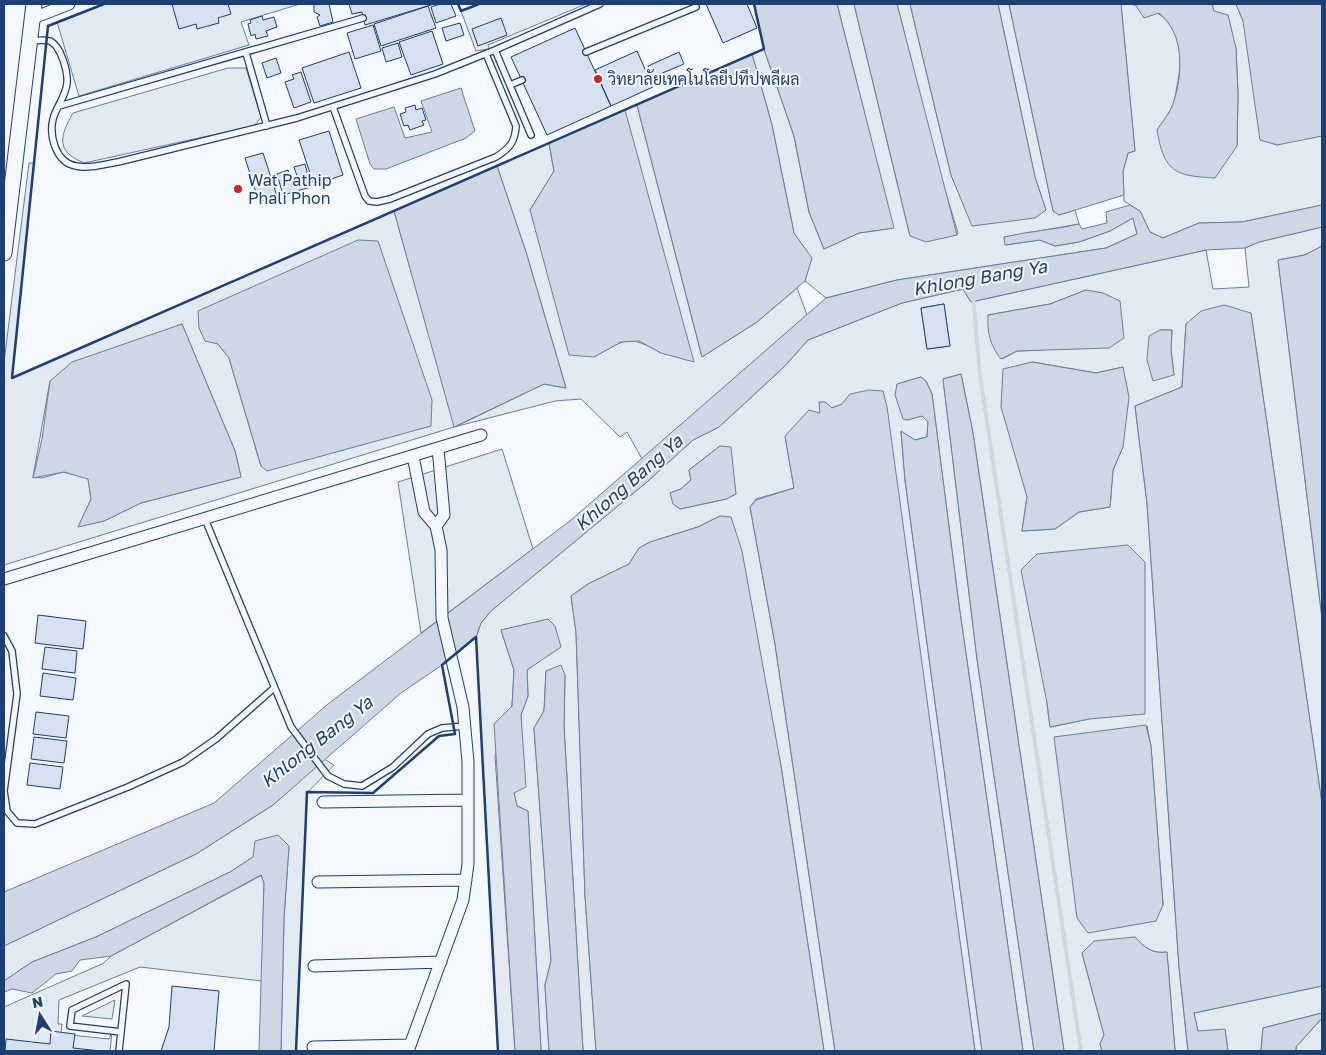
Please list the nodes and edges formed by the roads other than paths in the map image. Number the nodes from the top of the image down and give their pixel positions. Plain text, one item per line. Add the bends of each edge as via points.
1 (69, 4) edge
2 (600, 4) edge
3 (696, 7) dead end
4 (34, 11) edge
5 (363, 18) dead end
6 (30, 41) junction
7 (495, 50) junction
8 (586, 52) dead end
9 (246, 53) junction
10 (486, 54) junction
11 (522, 80) dead end
12 (510, 85) junction
13 (59, 106) junction
14 (333, 107) junction
15 (267, 126) junction
16 (531, 135) dead end
17 (4, 253) edge
18 (480, 435) dead end
19 (438, 448) junction
20 (413, 456) junction
21 (205, 518) junction
22 (436, 526) junction
23 (4, 579) edge
24 (4, 636) edge
25 (274, 688) junction
26 (465, 726) junction
27 (468, 800) junction
28 (324, 802) dead end
29 (466, 880) junction
30 (318, 882) dead end
31 (441, 962) junction
32 (314, 966) dead end
33 (121, 1032) junction
34 (313, 1047) dead end
35 (409, 1048) edge
36 (119, 1051) edge

1 - 4 street
2 - 7 lane
3 - 8 lane
4 - 6 main road
5 - 9 lane
6 - 13 lane via 49,41 60,54 67,83
6 - 17 main road
7 - 10 lane
7 - 12 lane
9 - 13 lane
9 - 15 lane
10 - 14 lane
10 - 14 lane via 516,126 516,136 510,148 496,157 390,198 377,202 369,201 365,196
11 - 12 lane
12 - 16 lane
13 - 15 lane via 53,118 52,133 61,157 75,166 118,162
14 - 15 lane
18 - 19 street
19 - 20 street
19 - 22 street via 444,515
20 - 21 street
20 - 22 street via 424,512
21 - 23 street
21 - 25 lane
22 - 26 street via 441,550 442,618
24 - 25 lane via 12,651 17,694 4,791 7,811 18,823 35,824 183,762 216,739
25 - 26 lane via 292,729 328,776 344,784 362,786 392,767 428,734 442,728
26 - 27 street
27 - 28 street
27 - 29 street
29 - 30 street
29 - 31 street via 463,900
31 - 32 street
31 - 35 street
33 - 33 lane via 126,984 72,1010 70,1026
33 - 36 lane
34 - 35 street

